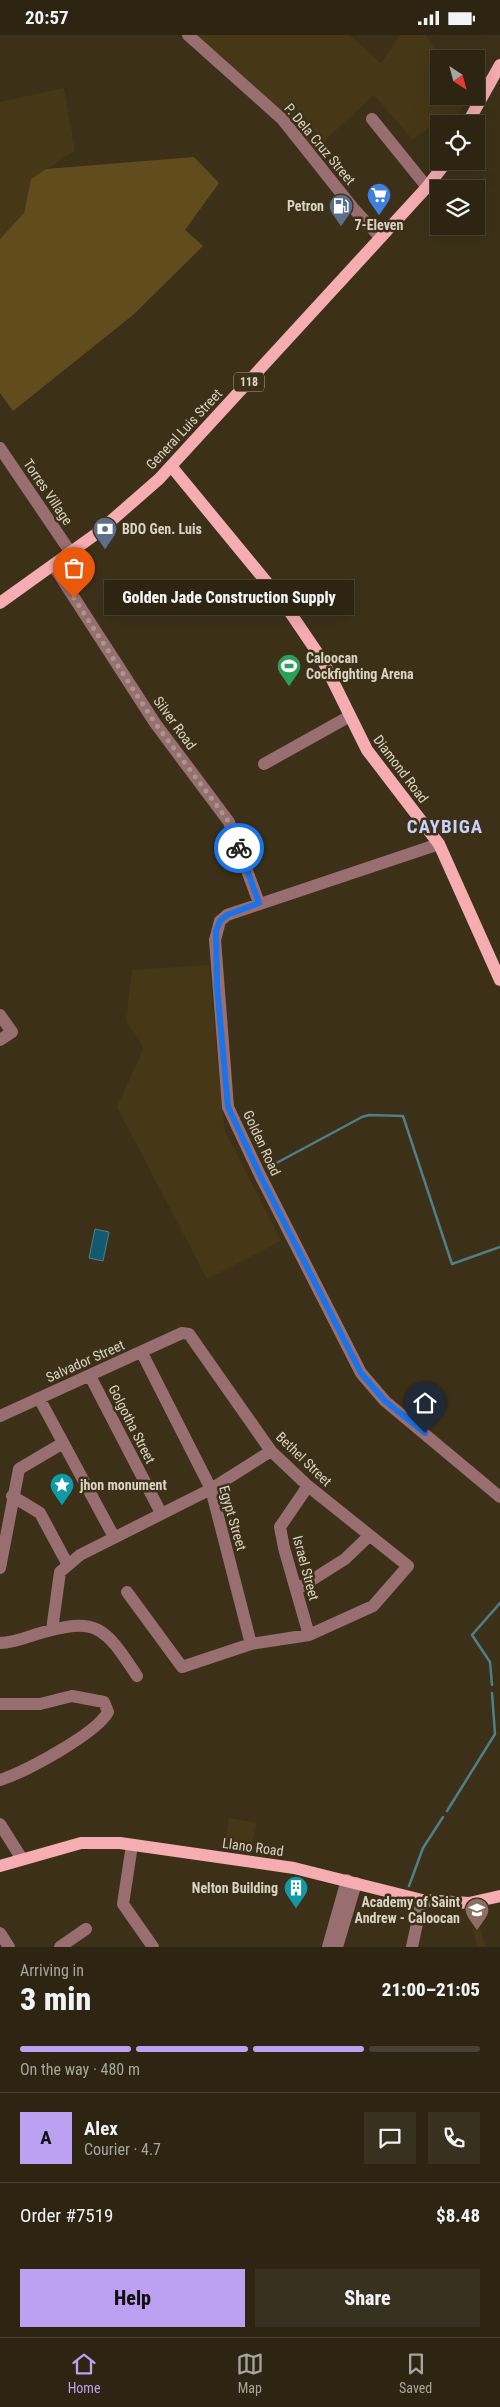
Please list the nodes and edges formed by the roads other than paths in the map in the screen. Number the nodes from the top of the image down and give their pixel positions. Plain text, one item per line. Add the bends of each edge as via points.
1 (188, 35) edge
2 (500, 65) edge
3 (472, 115) edge
4 (372, 119) dead end
5 (440, 170) edge
6 (427, 187) junction
7 (380, 237) junction
8 (0, 448) edge
9 (171, 466) junction
10 (71, 553) junction
11 (53, 565) junction
12 (0, 603) edge
13 (350, 717) junction
14 (264, 764) dead end
15 (439, 844) junction
16 (259, 903) junction
17 (500, 980) edge
18 (0, 1015) edge
19 (0, 1041) edge
20 (182, 1333) joint
21 (142, 1353) junction
22 (90, 1376) junction
23 (39, 1398) junction
24 (0, 1416) edge
25 (63, 1443) junction
26 (271, 1451) junction
27 (308, 1485) junction
28 (211, 1489) junction
29 (12, 1496) junction
30 (500, 1497) edge
31 (161, 1513) junction
32 (368, 1536) junction
33 (114, 1537) junction
34 (68, 1565) junction
35 (0, 1568) edge
36 (296, 1590) junction
37 (127, 1592) dead end
38 (52, 1630) junction
39 (309, 1635) junction
40 (0, 1643) edge
41 (251, 1644) junction
42 (137, 1676) dead end
43 (0, 1704) edge
44 (0, 1780) edge
45 (0, 1824) edge
46 (132, 1845) junction
47 (22, 1859) junction
48 (0, 1866) edge
49 (351, 1882) junction
50 (500, 1896) edge
51 (422, 1900) junction
52 (86, 1929) dead end
53 (0, 1933) edge
54 (9, 1947) edge
55 (60, 1947) edge
56 (153, 1947) edge
57 (328, 1947) edge
58 (337, 1947) edge
59 (412, 1947) edge

1 - 7 street, P. Dela Cruz Street via 282,119
2 - 3 main road
4 - 6 street
5 - 6 main road, General Luis Street / 118
6 - 7 main road, General Luis Street / 118
7 - 9 main road, General Luis Street / 118
8 - 10 street, Torres Village
9 - 10 main road, General Luis Street / 118 via 135,502
9 - 13 main road, Diamond Road via 298,621 323,661
10 - 11 main road, General Luis Street / 118
11 - 12 main road, General Luis Street / 118
11 - 16 street, Silver Road via 155,723 229,822
13 - 14 street
13 - 15 main road, Diamond Road via 367,750
15 - 16 street, Golden Road
15 - 17 main road, Diamond Road
16 - 30 street, Golden Road via 227,915 216,931 217,986 228,1107 361,1373 385,1401
18 - 19 street via 12,1032
20 - 21 street, Salvador Street
20 - 26 street, Bethel Street via 189,1334
21 - 22 street, Salvador Street
21 - 28 street, Egypt Street
22 - 23 street, Salvador Street
22 - 31 street, Golgotha Street
23 - 24 street, Salvador Street
23 - 25 street
25 - 29 street via 18,1469
25 - 33 street
26 - 27 street, Bethel Street
26 - 28 street
27 - 32 street, Bethel Street
27 - 36 street, Israel Street via 280,1527
28 - 31 street
28 - 41 street, Egypt Street
29 - 34 street via 40,1513
29 - 35 street
31 - 33 street
32 - 36 street via 345,1559
32 - 39 street, Bethel Street via 408,1566 373,1606
33 - 34 street
34 - 38 street via 60,1572
36 - 39 street, Israel Street
37 - 41 street via 182,1667
38 - 40 street via 11,1643
38 - 42 street via 77,1624 92,1626 115,1643
39 - 41 street
43 - 44 street via 40,1704 72,1696 104,1702 108,1712 101,1722 45,1759
45 - 47 street
46 - 47 main road, Llano Road via 81,1843
46 - 49 main road, Llano Road via 294,1868
46 - 56 street via 123,1904
47 - 48 main road, Llano Road
49 - 51 main road, Llano Road
49 - 57 street
49 - 58 street
50 - 51 main road, Llano Road via 470,1903
51 - 59 street
52 - 55 street
53 - 54 street

